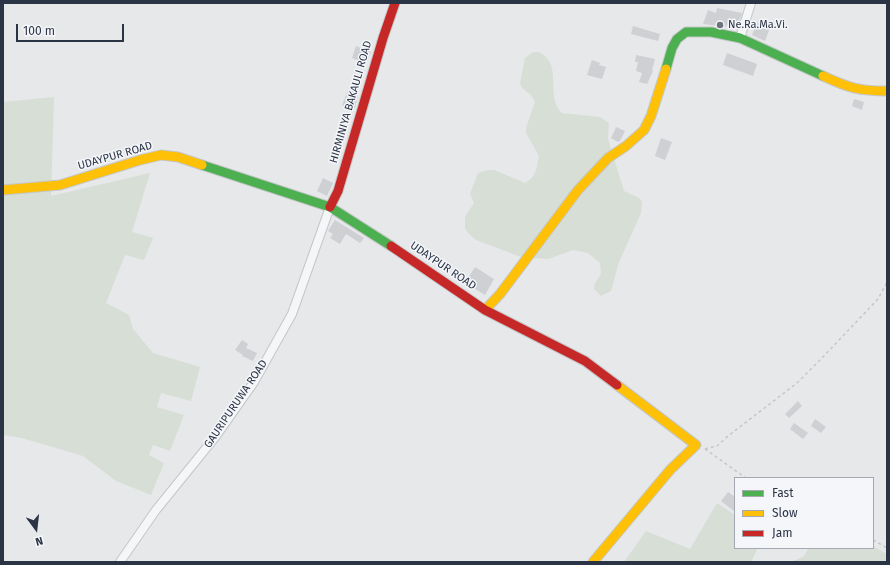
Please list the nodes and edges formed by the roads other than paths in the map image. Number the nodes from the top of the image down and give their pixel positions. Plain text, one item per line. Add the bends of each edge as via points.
1 (395, 3) edge
2 (751, 3) edge
3 (740, 38) junction
4 (887, 91) edge
5 (3, 190) edge
6 (330, 207) junction
7 (485, 310) junction
8 (120, 562) edge
9 (593, 562) edge

1 - 6 street, HIRMINIYA BAKAULI ROAD via 338,191
2 - 3 street
3 - 4 street via 847,87 866,91
3 - 7 street via 698,31 686,32 677,39 644,130 608,158 578,190 500,294
5 - 6 street, UDAYPUR ROAD via 60,185 161,155 178,157
6 - 7 street, UDAYPUR ROAD via 412,259
6 - 8 street, GAURIPURUWA ROAD via 292,314 254,382 216,436 156,510
7 - 9 street, UDAYPUR ROAD via 585,361 696,445 670,470

